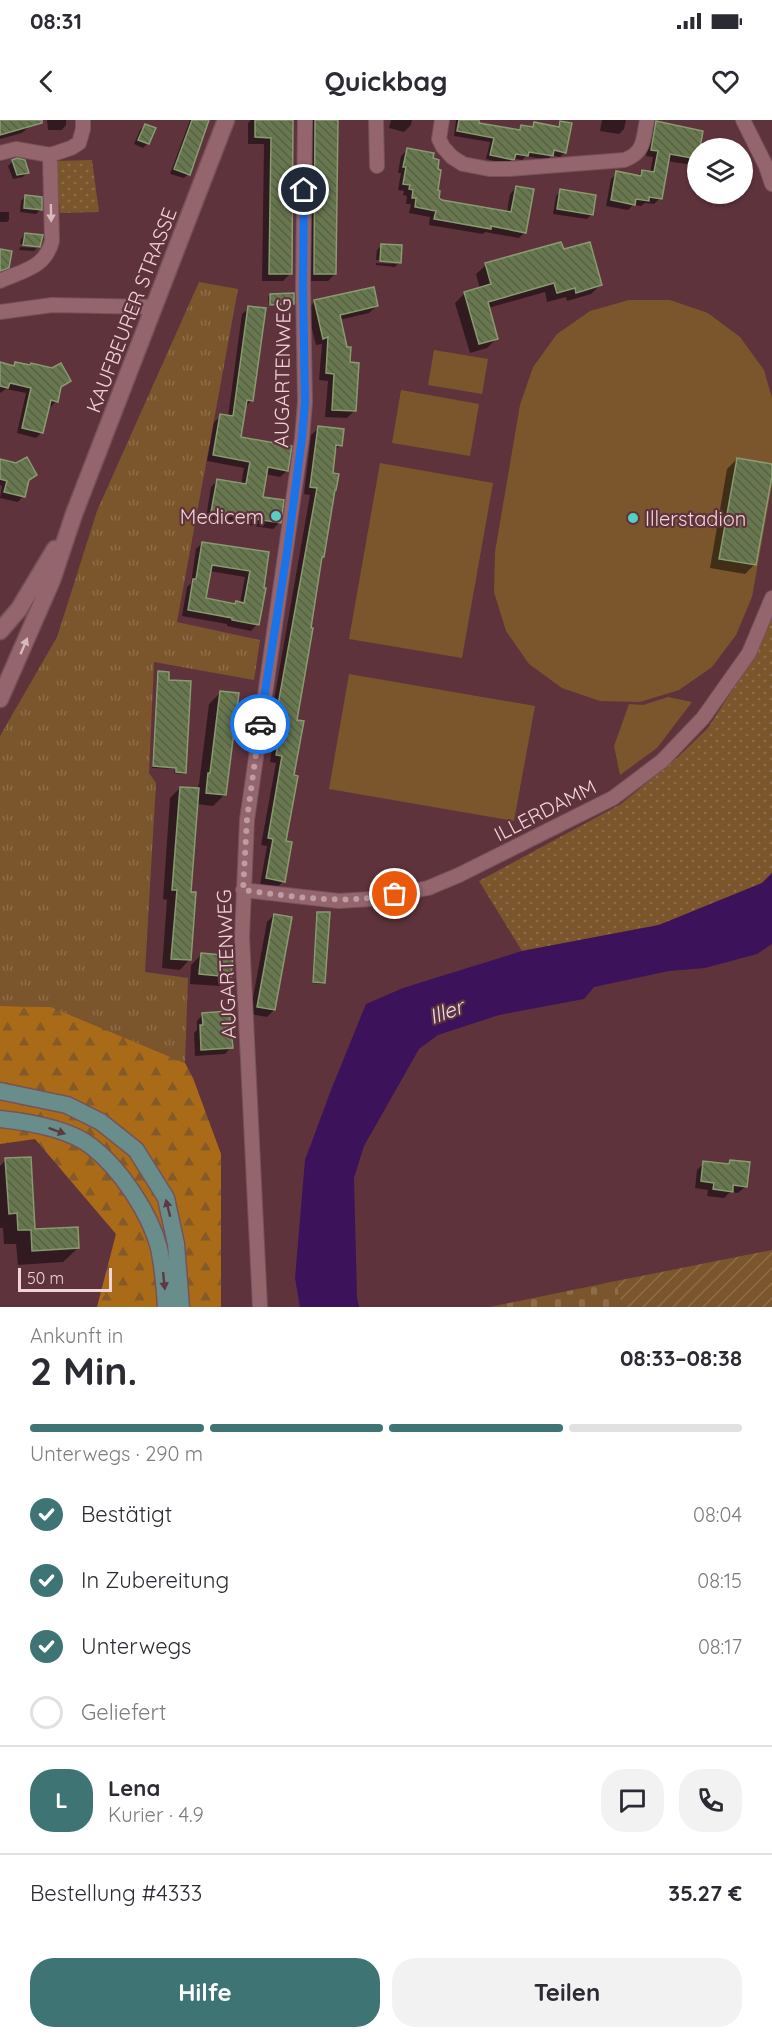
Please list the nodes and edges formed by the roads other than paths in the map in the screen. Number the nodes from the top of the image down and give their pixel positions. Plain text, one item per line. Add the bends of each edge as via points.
1 (83, 120) edge
2 (226, 120) edge
3 (305, 120) edge
4 (376, 120) edge
5 (442, 120) edge
6 (647, 120) edge
7 (743, 120) edge
8 (0, 153) edge
9 (50, 155) junction
10 (377, 166) dead end
11 (772, 184) edge
12 (0, 281) edge
13 (154, 307) junction
14 (0, 312) edge
15 (74, 514) junction
16 (772, 598) edge
17 (0, 631) edge
18 (0, 699) edge
19 (243, 890) junction
20 (0, 1091) edge
21 (0, 1119) edge
22 (166, 1307) edge
23 (181, 1307) edge
24 (260, 1307) edge

1 - 9 street via 79,142
2 - 13 street, KAUFBEURER STRASSE
3 - 19 street, AUGARTENWEG via 305,402 247,819
4 - 10 street
5 - 6 street via 439,139 452,158 489,169 635,157
7 - 11 street
8 - 9 street via 16,149
9 -> 12 street via 49,254 40,264
13 - 14 street via 52,305
13 - 15 street, KAUFBEURER STRASSE
15 - 17 street, KAUFBEURER STRASSE via 30,592
18 -> 15 street, KAUFBEURER STRASSE via 52,580
16 - 19 street, ILLERDAMM via 748,653 704,718 662,761 613,798 428,888 339,900
19 - 24 street, AUGARTENWEG
23 -> 20 main road via 176,1244 166,1198 136,1150 101,1122 67,1105
21 -> 22 main road via 56,1130 90,1146 118,1173 143,1211 158,1246

